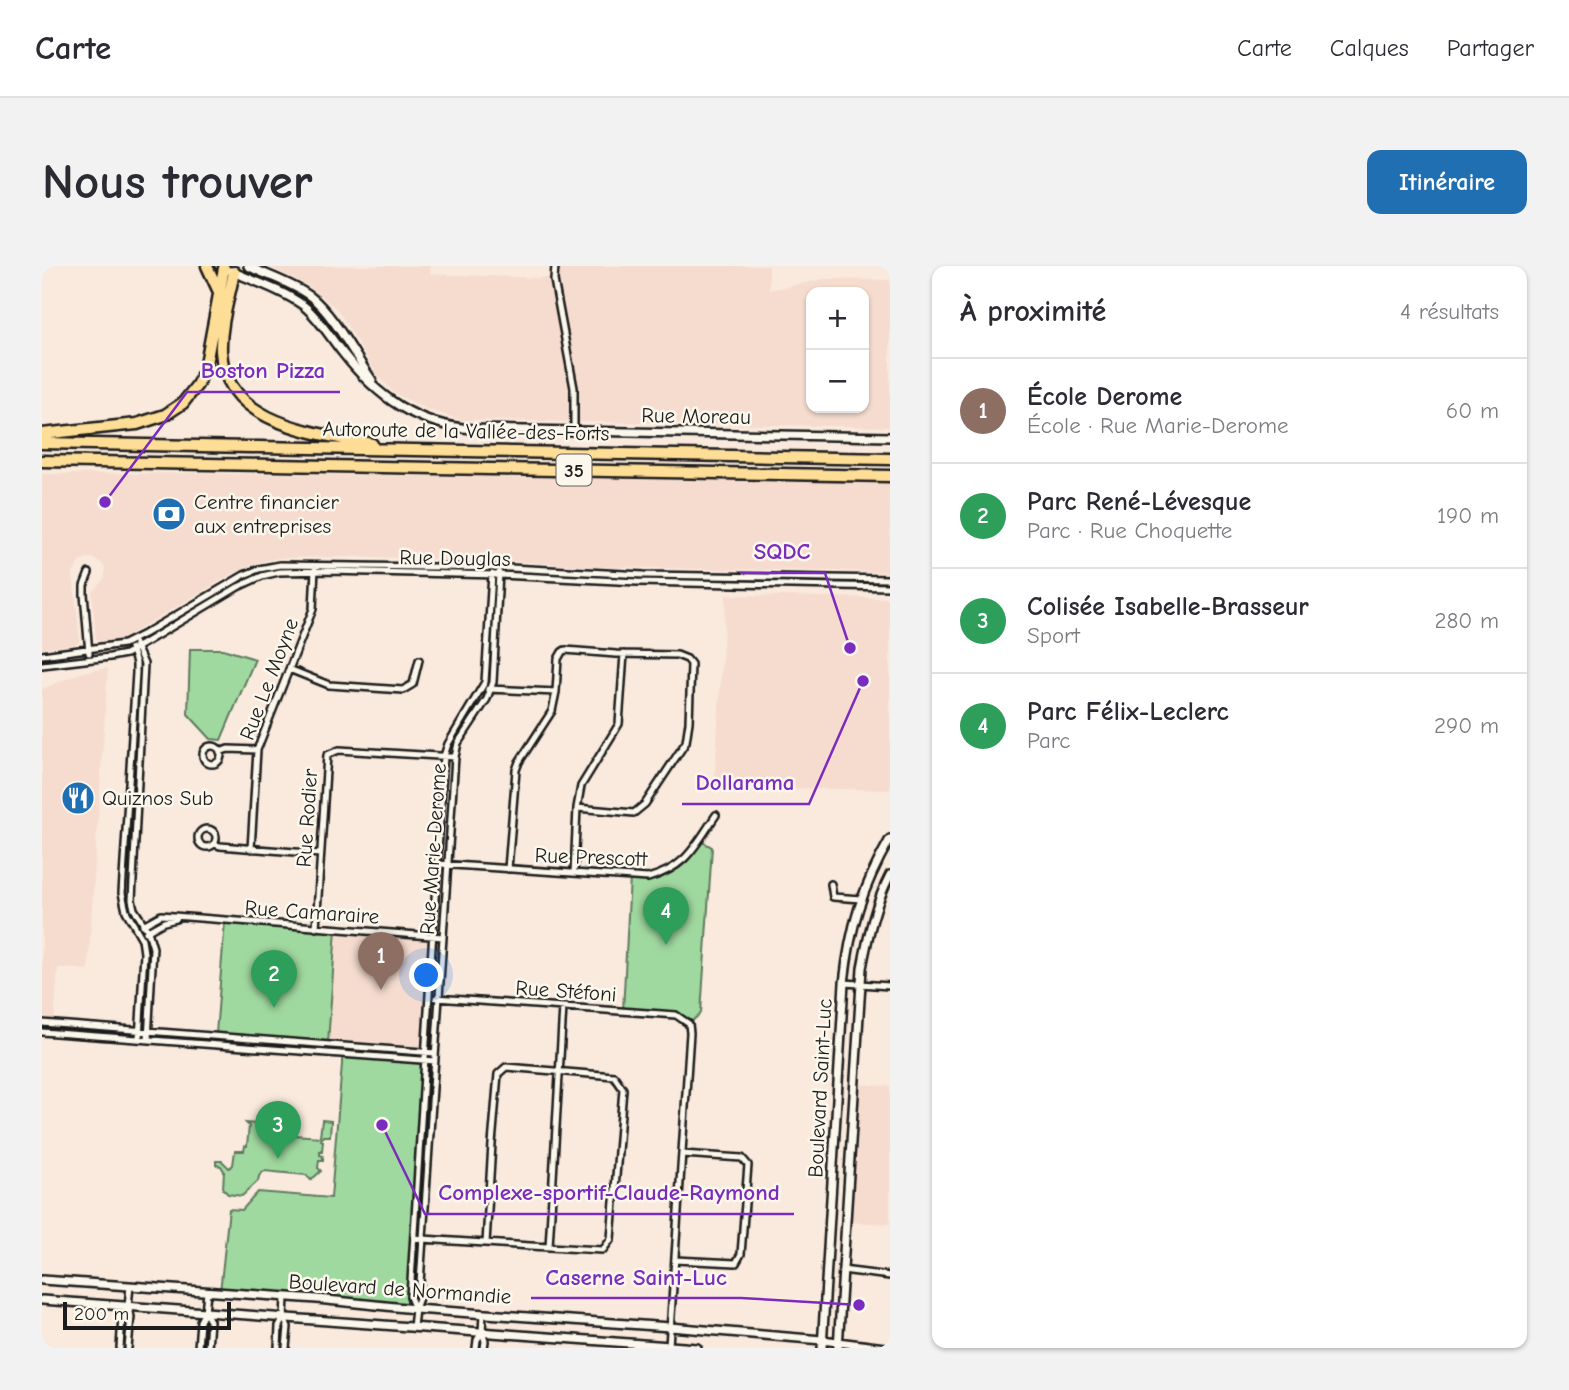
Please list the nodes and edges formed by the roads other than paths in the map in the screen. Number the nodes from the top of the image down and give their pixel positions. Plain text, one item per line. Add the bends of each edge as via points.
1 (207, 266) edge
2 (248, 266) edge
3 (555, 266) edge
4 (228, 268) edge
5 (219, 292) junction
6 (383, 395) junction
7 (574, 431) junction
8 (42, 434) edge
9 (890, 437) edge
10 (42, 443) edge
11 (396, 449) junction
12 (890, 459) edge
13 (42, 461) edge
14 (890, 476) edge
15 (315, 568) junction
16 (496, 571) junction
17 (89, 573) dead end
18 (890, 579) edge
19 (890, 587) edge
20 (132, 641) junction
21 (89, 649) junction
22 (134, 649) junction
23 (624, 654) junction
24 (42, 655) edge
25 (90, 659) junction
26 (419, 660) dead end
27 (42, 665) edge
28 (289, 669) junction
29 (482, 689) junction
30 (491, 689) junction
31 (556, 692) junction
32 (132, 743) junction
33 (140, 744) junction
34 (257, 750) junction
35 (220, 752) dead end
36 (444, 757) junction
37 (454, 757) junction
38 (577, 808) junction
39 (716, 815) dead end
40 (135, 830) junction
41 (127, 831) junction
42 (890, 839) edge
43 (214, 844) dead end
44 (251, 849) junction
45 (320, 854) junction
46 (438, 864) junction
47 (447, 865) junction
48 (508, 869) junction
49 (574, 873) junction
50 (890, 875) edge
51 (831, 884) dead end
52 (861, 899) junction
53 (179, 918) junction
54 (145, 924) junction
55 (316, 928) junction
56 (139, 931) junction
57 (148, 931) junction
58 (433, 936) junction
59 (443, 937) junction
60 (844, 982) junction
61 (861, 984) junction
62 (890, 986) edge
63 (429, 997) junction
64 (439, 998) junction
65 (563, 1007) junction
66 (42, 1023) edge
67 (140, 1031) junction
68 (148, 1031) junction
69 (42, 1032) edge
70 (205, 1035) junction
71 (139, 1039) junction
72 (148, 1040) junction
73 (294, 1042) junction
74 (205, 1044) junction
75 (293, 1051) junction
76 (426, 1052) junction
77 (435, 1053) junction
78 (425, 1060) junction
79 (435, 1061) junction
80 (559, 1071) junction
81 (682, 1154) junction
82 (414, 1238) junction
83 (423, 1238) junction
84 (486, 1243) junction
85 (549, 1247) junction
86 (675, 1260) junction
87 (842, 1270) junction
88 (890, 1276) edge
89 (42, 1280) edge
90 (130, 1286) junction
91 (207, 1292) junction
92 (285, 1298) junction
93 (42, 1300) edge
94 (128, 1306) junction
95 (415, 1309) junction
96 (205, 1312) junction
97 (483, 1314) junction
98 (284, 1317) junction
99 (413, 1327) junction
100 (670, 1327) junction
101 (482, 1332) junction
102 (822, 1344) edge
103 (838, 1345) edge
104 (669, 1346) edge
105 (120, 1348) edge
106 (128, 1348) edge
107 (198, 1348) edge
108 (208, 1348) edge
109 (278, 1348) edge
110 (286, 1348) edge
111 (476, 1348) edge
112 (484, 1348) edge
113 (697, 1348) edge
114 (885, 1348) edge

1 - 5 highway
2 - 6 street, Rue Moreau via 315,301
3 - 7 street via 574,388
4 - 5 highway
4 - 6 street, Rue Moreau via 303,306
4 - 11 highway via 221,353 229,379 244,401 260,414 293,427
5 - 8 highway via 205,369 183,403 137,424
6 - 7 street, Rue Moreau via 418,416 455,427
7 - 9 street, Rue Moreau
10 - 11 highway, Autoroute de la Vallée-des-Forts / 35
11 - 12 highway, Autoroute de la Vallée-des-Forts / 35
13 - 14 highway, Autoroute de la Vallée-des-Forts / 35
15 - 16 street, Rue Douglas
15 - 20 street, Rue Douglas via 280,565 255,570
15 - 22 street, Rue Douglas via 256,578
15 - 28 street, Rue Le Moyne via 313,609
16 - 18 street, Rue Douglas
16 - 19 street, Rue Douglas via 637,582
16 - 29 street, Rue Marie-Derome
16 - 30 street, Rue Marie-Derome
17 - 21 street via 84,586
20 - 21 street, Rue Douglas
20 - 22 street
21 - 24 street, Rue Douglas
21 - 25 street
22 - 25 street, Rue Douglas
22 - 32 street
22 - 33 street via 144,664
23 - 31 street via 565,650 558,659
23 - 38 street via 619,724 581,786
23 - 38 street via 677,655 691,664 686,742 639,810
25 - 27 street, Rue Douglas
26 - 28 street via 413,684 403,690 329,685
28 - 34 street, Rue Le Moyne
29 - 30 street
29 - 36 street, Rue Marie-Derome
30 - 31 street
30 - 37 street, Rue Marie-Derome
31 - 48 street via 552,711 516,770
32 - 33 street
32 - 41 street
33 - 40 street
34 - 35 street
34 - 44 street, Rue Le Moyne
36 - 37 street, Rue Rodier
36 - 45 street, Rue Rodier via 339,750 327,755
36 - 46 street, Rue Marie-Derome
37 - 47 street, Rue Marie-Derome
38 - 49 street
39 - 49 street, Rue Prescott via 691,852 666,873 648,878
40 - 41 street
40 - 54 street via 132,900
41 - 56 street via 123,903
42 - 52 street, Boulevard Saint-Luc
43 - 44 street
44 - 45 street
45 - 55 street, Rue Rodier
46 - 47 street, Rue Prescott
46 - 58 street, Rue Marie-Derome
47 - 48 street, Rue Prescott
47 - 59 street, Rue Marie-Derome
48 - 49 street, Rue Prescott
50 - 61 street, Boulevard Saint-Luc via 867,938
51 - 52 street via 833,897
52 - 60 street, Boulevard Saint-Luc via 848,945
53 - 54 street, Rue Camaraire via 161,915
53 - 55 street, Rue Camaraire
53 - 57 street, Rue Camaraire
54 - 56 street, Rue Camaraire
54 - 57 street
55 - 58 street, Rue Camaraire
56 - 57 street, Rue Camaraire
56 - 67 street via 144,953
57 - 68 street via 153,963
58 - 59 street, Rue Camaraire
58 - 63 street, Rue Marie-Derome
59 - 64 street, Rue Marie-Derome
60 - 61 street
60 - 102 street, Boulevard Saint-Luc
61 - 62 street
61 - 87 street, Boulevard Saint-Luc
63 - 64 street, Rue Stéfoni
63 - 76 street, Rue Marie-Derome
64 - 65 street, Rue Stéfoni
64 - 77 street, Rue Marie-Derome
65 - 80 street
65 - 81 street, Rue Stéfoni via 676,1015 689,1024
66 - 67 street
67 - 68 street
67 - 71 street
68 - 70 street
68 - 72 street
69 - 71 street
70 - 73 street
70 - 74 street
71 - 72 street
72 - 74 street
73 - 75 street
73 - 76 street
74 - 75 street
75 - 78 street
76 - 77 street
76 - 78 street, Rue Marie-Derome
77 - 79 street, Rue Marie-Derome
78 - 79 street
78 - 82 street, Rue Marie-Derome
79 - 83 street, Rue Marie-Derome
80 - 84 street via 506,1067 498,1074
80 - 85 street
80 - 85 street via 614,1076 623,1088 611,1239 604,1250
81 - 86 street
81 - 86 street via 742,1158 748,1165 741,1254 736,1263
82 - 83 street
82 - 95 street, Rue Marie-Derome via 410,1297
83 - 84 street
83 - 95 street, Rue Marie-Derome
84 - 85 street
86 - 100 street
87 - 88 street
87 - 103 street, Boulevard Saint-Luc
89 - 90 street, Boulevard de Normandie
90 - 91 street, Boulevard de Normandie
90 - 94 street
91 - 92 street, Boulevard de Normandie
91 - 96 street
92 - 95 street, Boulevard de Normandie
92 - 98 street
93 - 94 street, Boulevard de Normandie
94 - 96 street, Boulevard de Normandie
94 - 105 street via 122,1316
94 - 106 street
95 - 97 street, Boulevard de Normandie
95 - 99 street, Rue Marie-Derome
96 - 98 street, Boulevard de Normandie
96 - 107 street
96 - 108 street via 210,1321
97 - 100 street, Boulevard de Normandie
97 - 101 street
98 - 99 street, Boulevard de Normandie
98 - 109 street
98 - 110 street
99 - 101 street, Boulevard de Normandie
100 - 102 street, Boulevard de Normandie
100 - 104 street
101 - 104 street, Boulevard de Normandie
101 - 111 street
101 - 112 street
102 - 103 street, Boulevard de Normandie
103 - 114 street, Boulevard de Normandie
104 - 113 street, Boulevard de Normandie

